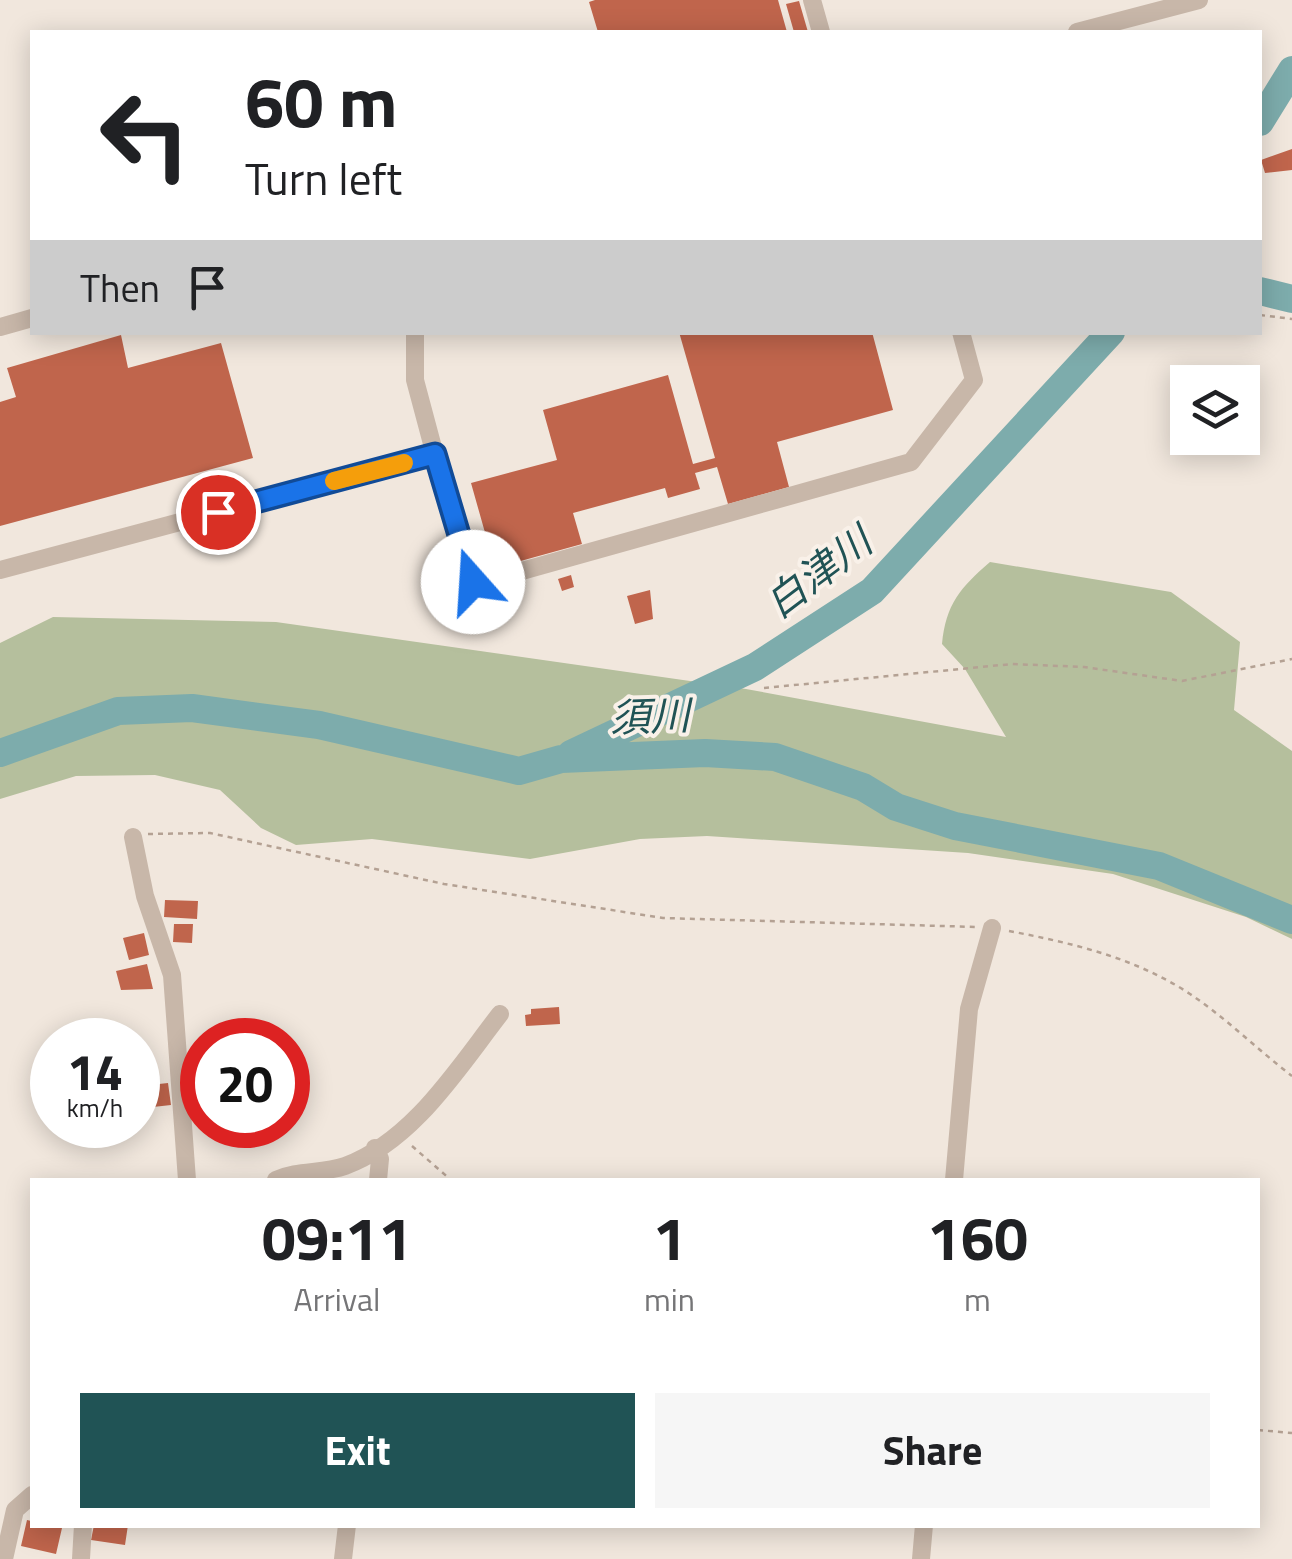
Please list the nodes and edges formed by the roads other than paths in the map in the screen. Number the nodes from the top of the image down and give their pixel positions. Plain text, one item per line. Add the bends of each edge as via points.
1 (812, 0) edge
2 (1198, 0) edge
3 (820, 30) edge
4 (1084, 30) edge
5 (30, 319) edge
6 (0, 327) edge
7 (415, 335) edge
8 (963, 335) edge
9 (435, 454) junction
10 (0, 570) edge
11 (134, 837) road end
12 (992, 928) road end
13 (500, 1014) dead end
14 (375, 1148) junction
15 (187, 1178) edge
16 (286, 1178) edge
17 (378, 1178) edge
18 (954, 1178) edge
19 (30, 1497) edge
20 (83, 1528) edge
21 (346, 1528) edge
22 (924, 1528) edge
23 (4, 1559) edge
24 (81, 1559) edge
25 (343, 1559) edge
26 (921, 1559) edge

1 - 3 street
2 - 4 street
5 - 6 street
7 - 9 street via 415,380
8 - 9 street via 974,380 911,462 479,583 468,574
9 - 10 street
11 - 15 street via 172,976
12 - 18 street via 969,1009
13 - 14 street via 459,1072
14 - 16 street via 345,1166
14 - 17 street
19 - 23 street via 15,1510
20 - 24 street
21 - 25 street
22 - 26 street

